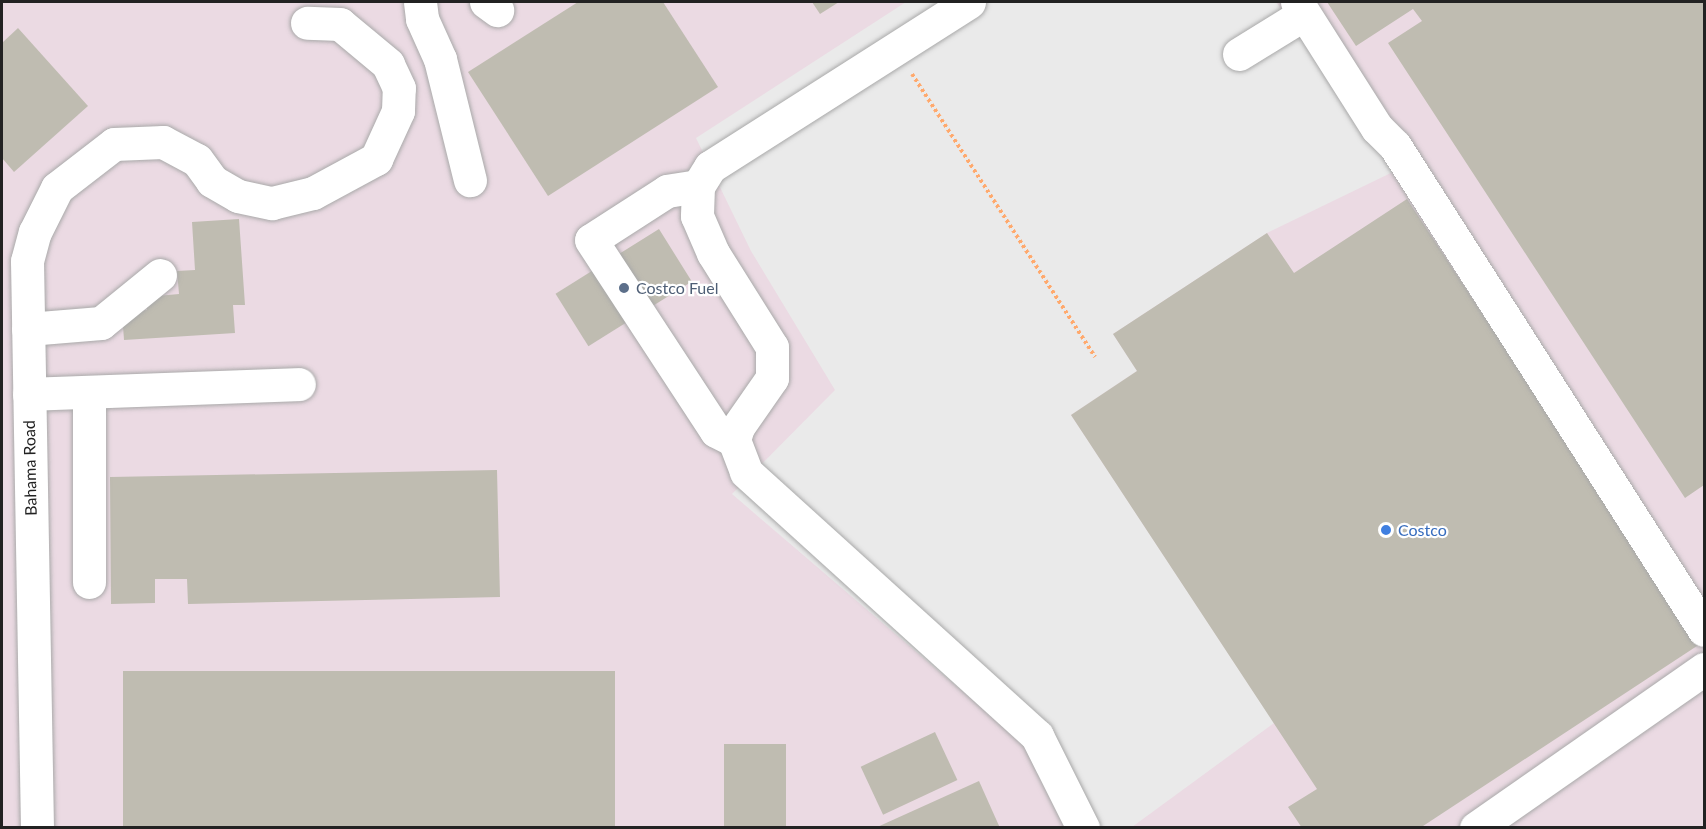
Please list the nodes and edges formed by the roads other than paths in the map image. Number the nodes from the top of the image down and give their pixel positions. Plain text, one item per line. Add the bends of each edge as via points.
1 (420, 2) edge
2 (969, 2) edge
3 (1300, 8) edge
4 (308, 23) dead end
5 (1239, 54) dead end
6 (470, 180) dead end
7 (698, 186) junction
8 (14, 262) edge
9 (160, 275) dead end
10 (28, 328) junction
11 (299, 384) dead end
12 (90, 392) junction
13 (29, 393) junction
14 (16, 439) edge
15 (734, 440) junction
16 (90, 582) dead end
17 (1704, 630) edge
18 (1704, 669) edge
19 (36, 828) edge
20 (1083, 828) edge
21 (1476, 828) edge

1 - 6 street via 422,19 440,59
2 - 7 street via 710,167
3 - 5 street
3 - 17 street via 1377,128 1395,146
4 - 8 street, Bahama Road via 340,24 388,64 399,88 399,111 376,159 313,193 272,203 237,196 212,181 196,160 163,142 114,144 57,188 35,232
7 - 15 street via 700,230 772,347 772,378 738,427
7 - 15 street via 667,190 591,240 716,431
8 - 10 street, Bahama Road
9 - 10 street via 101,323
10 - 13 street, Bahama Road
11 - 12 street
12 - 13 street
12 - 16 street
13 - 14 street, Bahama Road
14 - 19 street, Bahama Road
15 - 20 street via 738,457 757,485 1037,736
18 - 21 street

